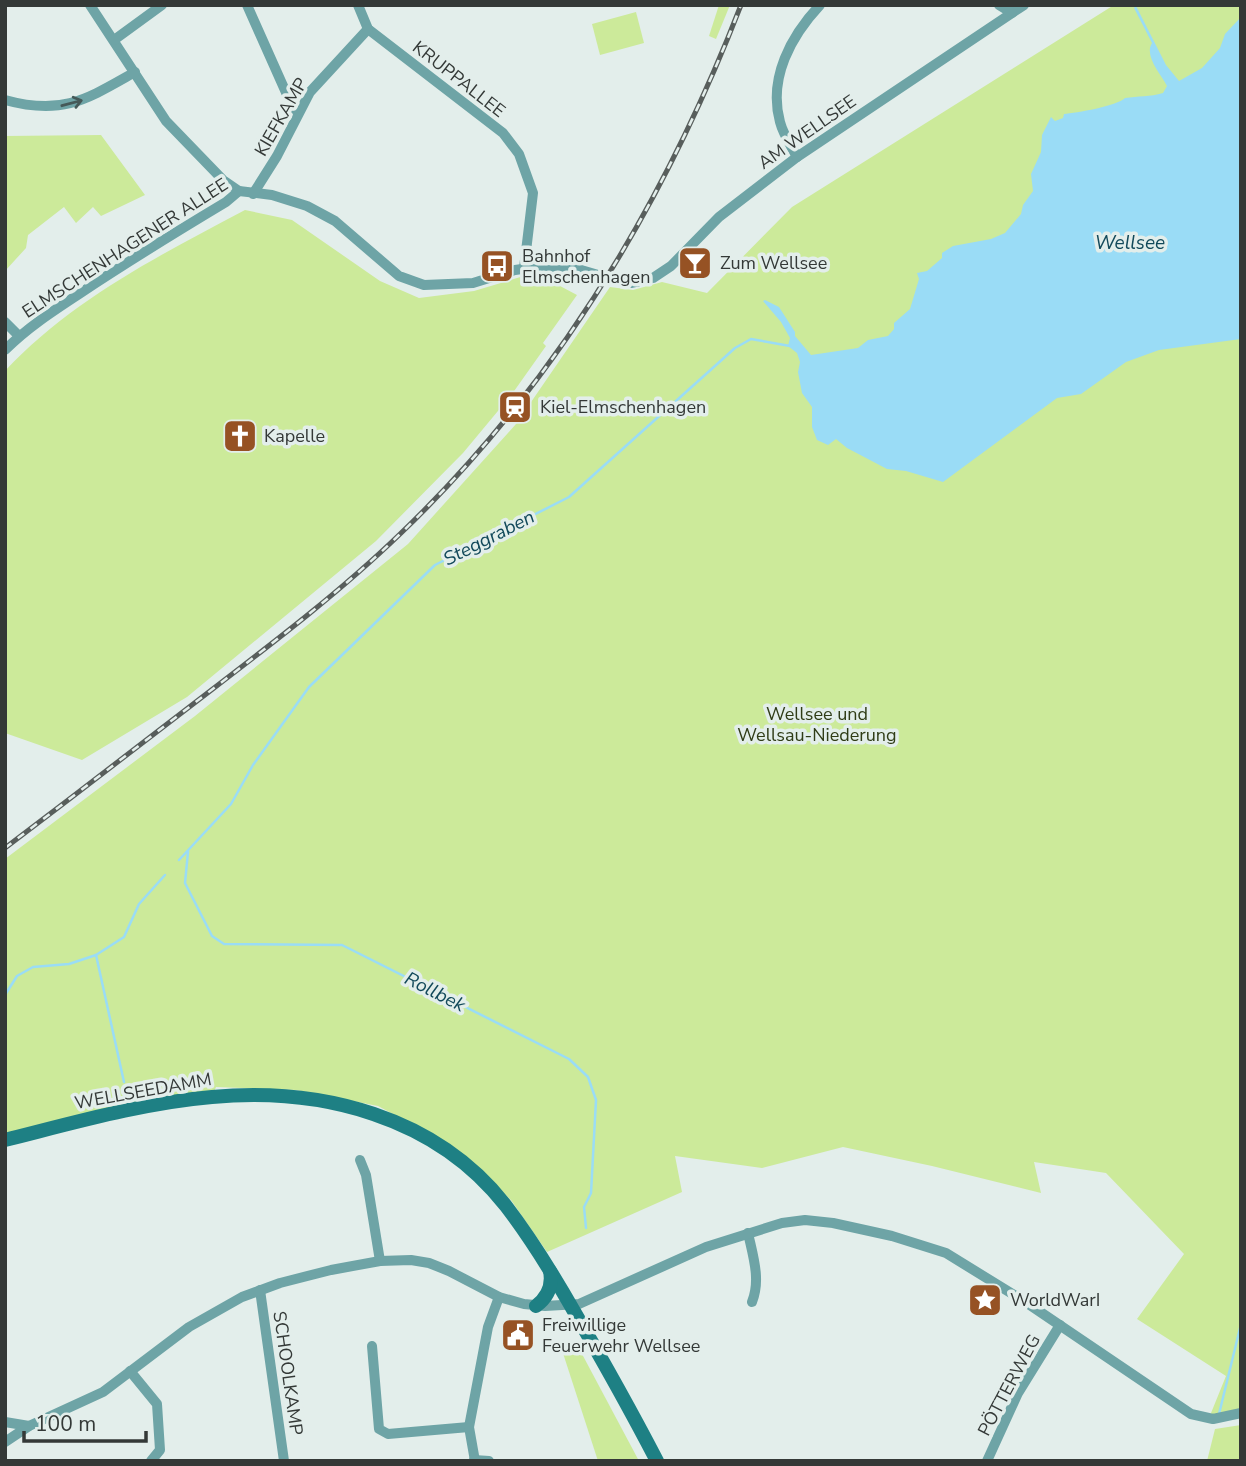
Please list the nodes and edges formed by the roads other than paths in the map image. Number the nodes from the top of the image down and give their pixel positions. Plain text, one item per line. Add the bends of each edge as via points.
1 (90, 5) edge
2 (162, 5) edge
3 (247, 5) edge
4 (358, 5) edge
5 (820, 5) edge
6 (999, 5) edge
7 (1024, 5) edge
8 (1012, 13) junction
9 (368, 29) junction
10 (114, 40) junction
11 (135, 72) junction
12 (5, 100) edge
13 (298, 112) junction
14 (797, 157) junction
15 (239, 191) junction
16 (253, 194) junction
17 (524, 268) junction
18 (615, 281) joint
19 (5, 322) edge
20 (19, 336) junction
21 (5, 350) edge
22 (5, 1140) edge
23 (360, 1160) dead end
24 (748, 1233) junction
25 (380, 1261) junction
26 (550, 1270) junction
27 (260, 1290) junction
28 (499, 1297) junction
29 (752, 1302) dead end
30 (570, 1305) junction
31 (536, 1306) junction
32 (1060, 1325) junction
33 (372, 1346) dead end
34 (130, 1371) junction
35 (1241, 1413) edge
36 (5, 1422) edge
37 (29, 1426) junction
38 (469, 1427) junction
39 (5, 1443) edge
40 (475, 1460) edge
41 (150, 1461) edge
42 (284, 1461) edge
43 (489, 1461) edge
44 (657, 1461) edge
45 (986, 1461) edge

1 - 10 street
2 - 10 street
3 - 13 street
4 - 9 street, KRUPPALLEE
5 - 14 street via 788,51 778,87 780,122
6 - 8 street
7 - 8 street, AM WELLSEE
8 - 14 street, AM WELLSEE
9 - 13 street, KIEFKAMP via 310,92
9 - 17 street, KRUPPALLEE via 503,133 519,154 533,193
10 - 11 street
12 -> 11 street via 43,108 66,105 89,98
11 - 15 street via 166,121
13 - 16 street, KIEFKAMP
14 - 18 street, AM WELLSEE via 719,218 663,273 640,281
15 - 16 street, ELMSCHENHAGENER ALLEE
15 - 20 street, ELMSCHENHAGENER ALLEE
16 - 17 street, ELMSCHENHAGENER ALLEE via 307,206 335,221 398,276 424,285 473,283
17 - 18 street, ELMSCHENHAGENER ALLEE via 571,267
19 - 20 street
20 - 21 street, ELMSCHENHAGENER ALLEE
22 - 26 main road, WELLSEEDAMM via 134,1109 211,1097 286,1095 350,1105 412,1130 462,1161 506,1207
23 - 25 street
24 - 29 street via 757,1274
24 - 30 street
24 - 32 street via 805,1220 927,1246 961,1262
25 - 27 street
25 - 28 street via 429,1263
26 - 30 main road, WELLSEEDAMM
26 - 31 main road via 548,1293
27 - 34 street via 189,1327
27 - 42 street, SCHOOLKAMP
28 - 31 street
28 - 38 street via 488,1327
30 - 31 street
30 - 44 main road, WELLSEEDAMM
32 - 35 street via 1191,1414 1224,1418
32 - 45 street, PÖTTERWEG via 1018,1392
33 - 38 street via 379,1429 388,1434
34 - 37 street via 93,1398
34 - 41 street via 157,1404 160,1450
36 - 37 street
37 - 39 street
38 - 40 street
40 - 43 street

